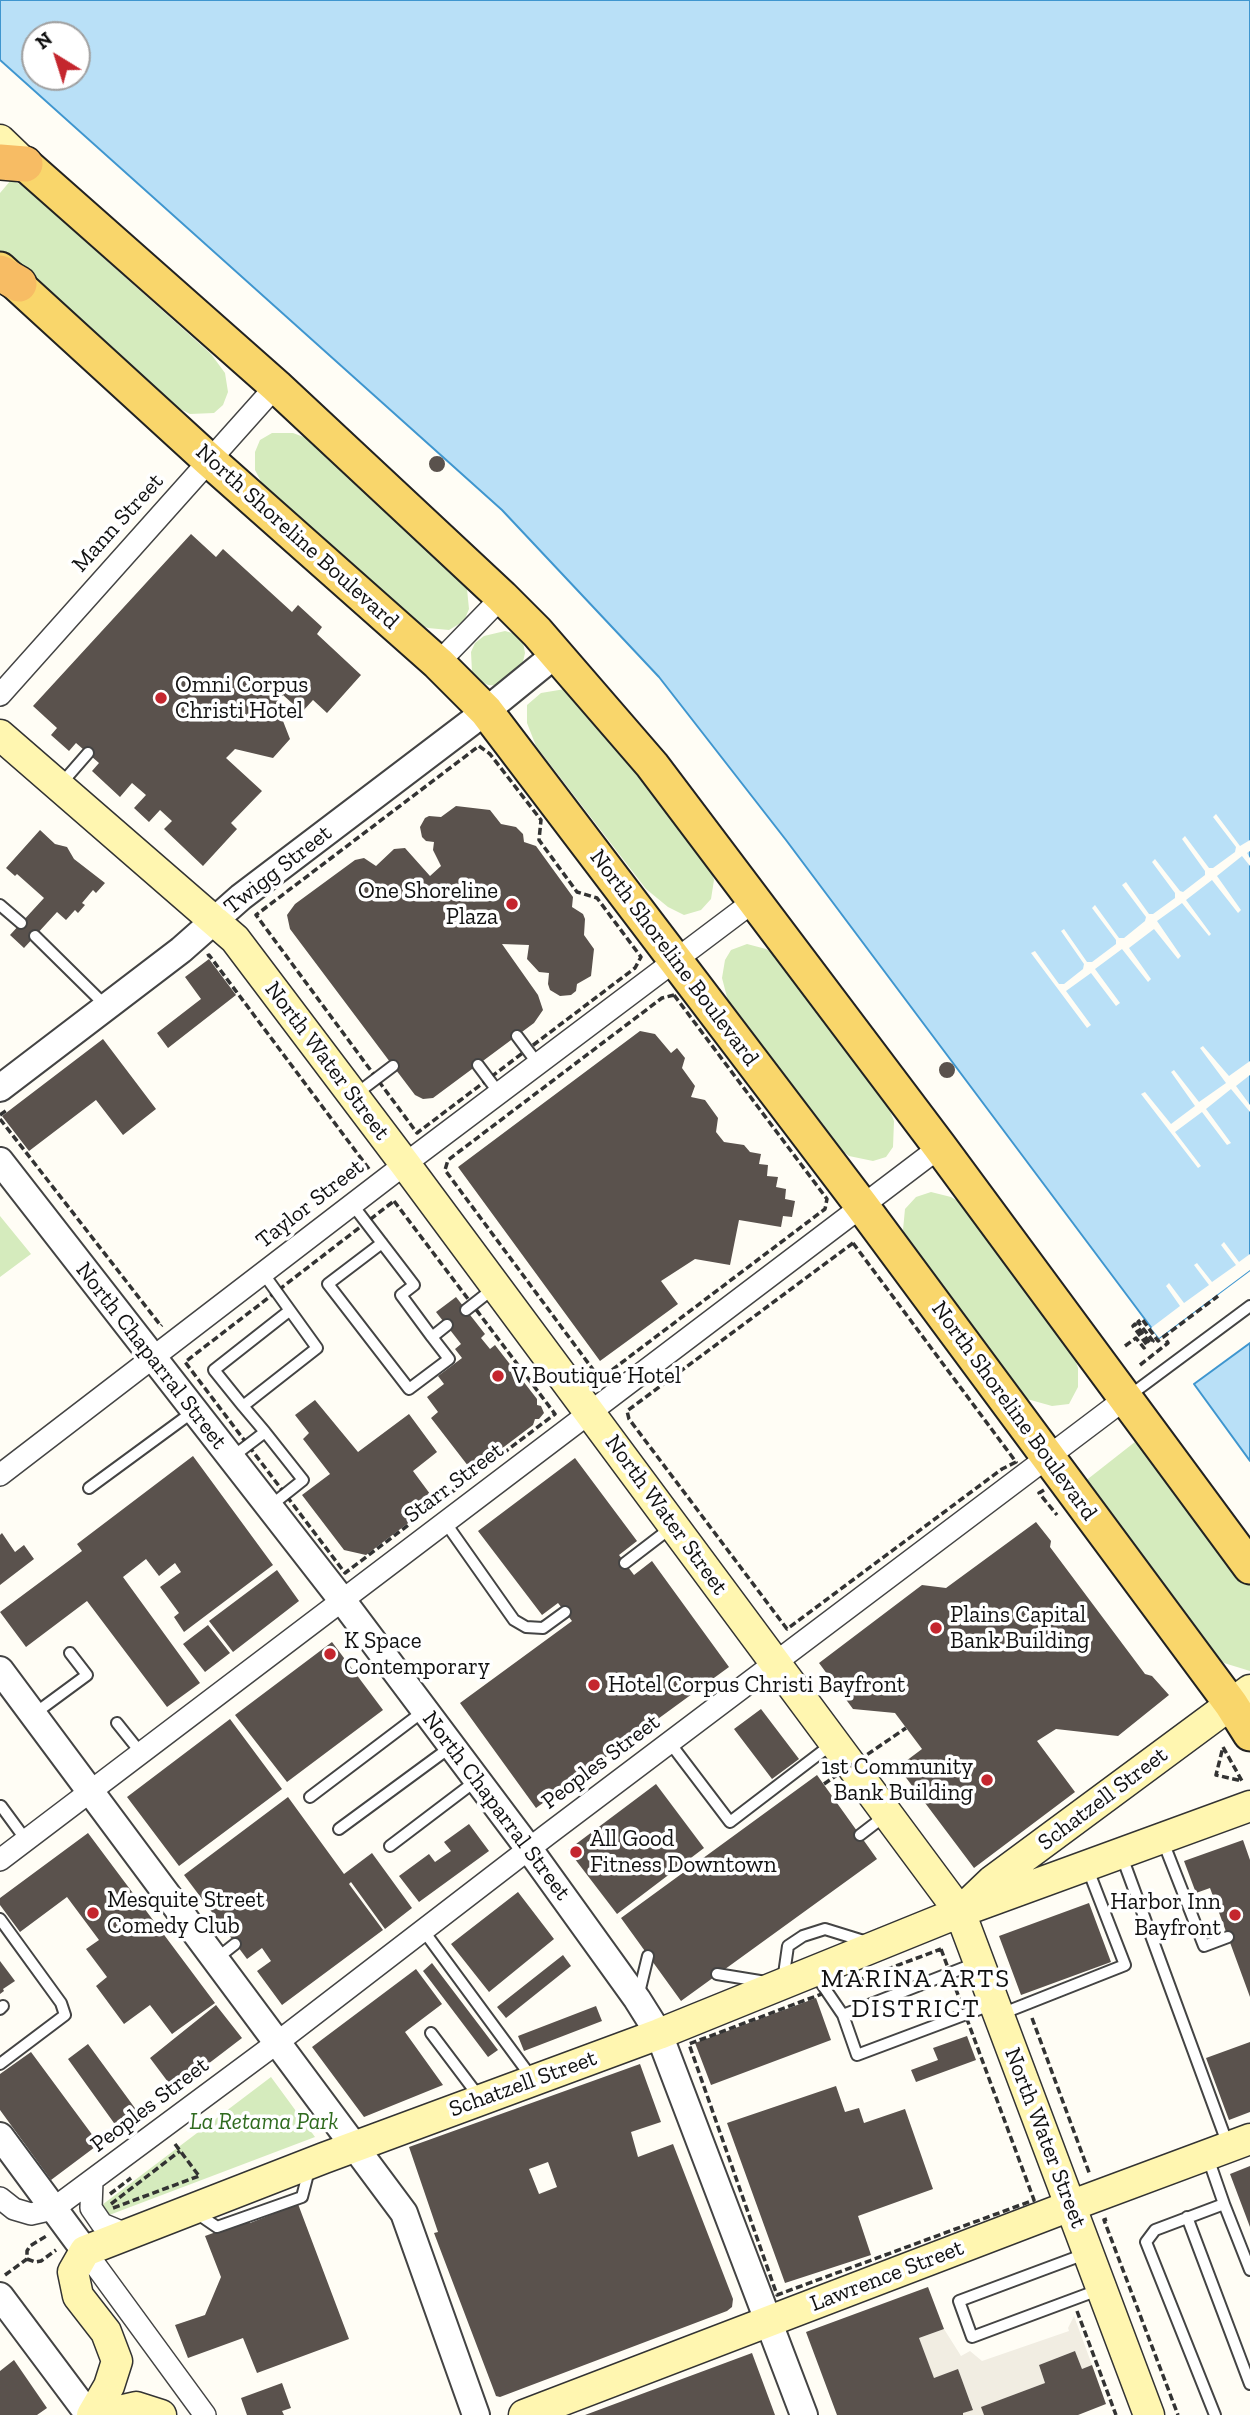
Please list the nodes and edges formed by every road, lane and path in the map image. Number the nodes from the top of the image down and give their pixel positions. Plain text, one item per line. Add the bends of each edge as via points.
1 (0, 140) edge
2 (12, 163) edge
3 (6, 276) edge
4 (276, 386) junction
5 (209, 460) junction
6 (502, 597) junction
7 (556, 654) junction
8 (438, 663) junction
9 (0, 695) edge
10 (486, 711) junction
11 (0, 735) edge
12 (88, 753) dead end
13 (59, 786) junction
14 (754, 901) junction
15 (0, 905) edge
16 (214, 921) junction
17 (21, 923) dead end
18 (35, 936) dead end
19 (209, 955) dead end
20 (675, 960) junction
21 (107, 1006) junction
22 (517, 1036) dead end
23 (533, 1057) junction
24 (478, 1065) dead end
25 (393, 1066) dead end
26 (494, 1086) junction
27 (365, 1087) junction
28 (0, 1088) edge
29 (0, 1119) edge
30 (940, 1147) junction
31 (0, 1161) edge
32 (405, 1164) junction
33 (369, 1169) dead end
34 (352, 1204) junction
35 (862, 1206) junction
36 (366, 1223) junction
37 (382, 1243) junction
38 (263, 1273) junction
39 (496, 1287) junction
40 (276, 1292) junction
41 (1218, 1296) dead end
42 (1250, 1306) edge
43 (469, 1308) junction
44 (289, 1311) junction
45 (172, 1318) dead end
46 (447, 1325) dead end
47 (432, 1336) junction
48 (1164, 1337) junction
49 (1125, 1346) dead end
50 (152, 1358) junction
51 (1140, 1365) dead end
52 (600, 1379) joint
53 (1126, 1398) junction
54 (243, 1406) junction
55 (194, 1411) junction
56 (590, 1413) junction
57 (265, 1432) junction
58 (240, 1452) junction
59 (1032, 1460) junction
60 (0, 1475) edge
61 (89, 1488) dead end
62 (277, 1501) junction
63 (445, 1522) junction
64 (674, 1526) junction
65 (625, 1563) dead end
66 (1250, 1567) edge
67 (342, 1600) junction
68 (558, 1612) dead end
69 (71, 1653) dead end
70 (775, 1663) junction
71 (0, 1670) edge
72 (1241, 1697) edge
73 (425, 1710) junction
74 (33, 1714) junction
75 (117, 1723) dead end
76 (906, 1728) dead end
77 (1250, 1734) edge
78 (670, 1742) junction
79 (834, 1743) junction
80 (452, 1746) junction
81 (141, 1753) junction
82 (477, 1780) junction
83 (824, 1784) dead end
84 (90, 1791) junction
85 (1246, 1793) edge
86 (310, 1797) dead end
87 (1, 1806) edge
88 (887, 1814) junction
89 (339, 1829) dead end
90 (860, 1835) dead end
91 (1162, 1838) junction
92 (26, 1840) junction
93 (390, 1846) dead end
94 (529, 1849) junction
95 (1121, 1854) junction
96 (0, 1860) edge
97 (1087, 1867) junction
98 (960, 1912) junction
99 (0, 1919) edge
100 (423, 1930) junction
101 (1228, 1937) dead end
102 (878, 1945) junction
103 (648, 1956) dead end
104 (979, 1962) junction
105 (950, 1973) junction
106 (717, 1974) dead end
107 (820, 1982) junction
108 (782, 1984) junction
109 (637, 1999) junction
110 (1005, 2008) junction
111 (843, 2015) junction
112 (965, 2015) junction
113 (431, 2033) dead end
114 (659, 2034) junction
115 (278, 2042) junction
116 (0, 2064) edge
117 (534, 2081) junction
118 (482, 2100) junction
119 (0, 2136) edge
120 (184, 2138) dead end
121 (356, 2146) junction
122 (1228, 2147) edge
123 (180, 2151) junction
124 (199, 2176) junction
125 (132, 2177) dead end
126 (1091, 2178) dead end
127 (92, 2181) junction
128 (198, 2196) junction
129 (0, 2198) edge
130 (1224, 2204) junction
131 (1070, 2206) junction
132 (91, 2208) junction
133 (1187, 2217) junction
134 (69, 2231) junction
135 (126, 2234) junction
136 (1088, 2253) junction
137 (27, 2259) junction
138 (12, 2270) dead end
139 (1250, 2270) edge
140 (1101, 2289) junction
141 (0, 2295) edge
142 (769, 2321) junction
143 (1250, 2384) edge
144 (90, 2415) edge
145 (100, 2415) edge
146 (161, 2415) edge
147 (205, 2415) edge
148 (476, 2415) edge
149 (524, 2415) edge
150 (804, 2415) edge
151 (1149, 2415) edge
152 (1215, 2415) edge

1 - 2 main road
2 - 4 main road
3 - 5 main road, North Shoreline Boulevard
4 - 5 street, Mann Street
4 - 6 main road
5 - 8 main road, North Shoreline Boulevard
5 - 9 street, Mann Street
6 - 7 main road
6 - 8 street
7 - 10 street, Twigg Street
7 - 14 main road via 652,765
8 - 10 main road, North Shoreline Boulevard
10 - 16 street, Twigg Street
10 - 20 main road, North Shoreline Boulevard
11 - 13 main road, North Water Street
12 - 13 lane
13 - 16 main road, North Water Street
14 - 20 street, Taylor Street
14 - 30 main road
15 - 17 lane
16 - 21 street, Twigg Street
16 - 27 main road, North Water Street
18 - 21 lane
19 - 33 path
20 - 23 street, Taylor Street
20 - 35 main road, North Shoreline Boulevard
21 - 28 street, Twigg Street
22 - 23 lane
23 - 26 street, Taylor Street
23 - 26 path
23 - 27 path via 635,968 640,957 597,898 577,892 540,840 541,820 479,746 256,915
24 - 26 lane
25 - 27 lane
26 - 27 path via 416,1133
26 - 32 street, Taylor Street
27 - 32 main road, North Water Street
29 - 45 path via 161,1326
30 - 35 street, Starr Street
30 - 53 main road
31 - 50 street, North Chaparral Street
32 - 34 street, Taylor Street
32 - 39 main road, North Water Street
34 - 36 lane
34 - 38 street, Taylor Street
35 - 56 street, Starr Street
35 - 59 main road, North Shoreline Boulevard
36 - 37 lane
36 - 40 path
36 - 43 path via 394,1201
37 - 47 lane via 414,1285 401,1295
37 - 47 lane via 328,1284 409,1389 449,1359
38 - 40 lane
38 - 50 street, Taylor Street
39 - 43 lane
39 - 56 main road, North Water Street
40 - 44 lane
40 - 58 path via 185,1362
41 - 48 path
42 - 53 lane
43 - 62 path via 555,1415 345,1573
44 - 54 lane via 317,1348
44 - 54 lane via 214,1370
46 - 47 lane
48 - 49 path via 1158,1341 1142,1319 1138,1322 1153,1341 1150,1343 1135,1324 1147,1345 1144,1348 1136,1338
48 - 51 path via 1168,1343
50 - 55 street, North Chaparral Street
50 - 60 street, Taylor Street
52 - 52 path via 825,1209 827,1199 674,995 662,998 448,1160 445,1170
53 - 59 street, Peoples Street
53 - 66 main road
54 - 57 lane
55 - 58 street, North Chaparral Street
55 - 61 lane
56 - 63 street, Starr Street
56 - 64 main road, North Water Street
57 - 58 lane
57 - 62 lane via 303,1480
58 - 62 street, North Chaparral Street
58 - 62 path
59 - 59 path via 853,1243 627,1411 788,1629 1002,1469
59 - 70 street, Peoples Street
59 - 72 main road, North Shoreline Boulevard
62 - 67 street, North Chaparral Street
63 - 67 street, Starr Street
63 - 68 lane via 514,1620 526,1627 543,1628
64 - 65 lane
64 - 70 main road, North Water Street
67 - 73 street, North Chaparral Street
67 - 81 street, Starr Street
69 - 74 lane via 86,1675
70 - 78 street, Peoples Street
70 - 79 main road, North Water Street
71 - 74 street
72 - 77 main road, North Shoreline Boulevard
72 - 98 main road, Schatzell Street via 992,1881
73 - 80 street, North Chaparral Street
73 - 86 lane
74 - 84 street
75 - 81 lane
76 - 83 path, bridge
78 - 79 lane via 730,1822
78 - 94 street, Peoples Street
79 - 88 main road, North Water Street
80 - 82 street, North Chaparral Street
80 - 89 lane
81 - 84 street, Starr Street
82 - 93 lane
82 - 94 street, North Chaparral Street
84 - 92 street, Starr Street
84 - 115 street via 225,1951
85 - 85 path via 1216,1775 1223,1747 1229,1758
85 - 91 main road, Schatzell Street
87 - 92 lane
88 - 90 lane
88 - 98 main road, North Water Street
91 - 95 main road, Schatzell Street
91 - 101 lane via 1204,1946
92 - 96 street, Starr Street
94 - 100 street, Peoples Street
94 - 109 street, North Chaparral Street
95 - 97 main road, Schatzell Street
95 - 122 lane
97 - 98 main road, Schatzell Street
97 - 110 lane via 1125,1965
98 - 102 main road, Schatzell Street
98 - 104 main road, North Water Street
99 - 116 lane via 65,2015
100 - 115 street, Peoples Street
100 - 117 lane
102 - 107 main road, Schatzell Street
102 - 108 lane via 825,1929 803,1936 788,1946
103 - 109 lane
104 - 105 lane
104 - 110 main road, North Water Street
105 - 107 path via 941,1949
105 - 111 lane
105 - 112 path
106 - 108 lane
107 - 108 main road, Schatzell Street
107 - 111 lane
107 - 112 path via 688,2043 777,2295 1034,2200
108 - 114 main road, Schatzell Street
109 - 114 street, North Chaparral Street
110 - 112 lane
110 - 126 path via 1030,2012
110 - 131 main road, North Water Street
111 - 112 lane via 857,2055
113 - 118 lane
114 - 117 main road, Schatzell Street
114 - 142 street, North Chaparral Street
115 - 121 street
115 - 127 street, Peoples Street
117 - 118 main road, Schatzell Street
118 - 121 main road, Schatzell Street
119 - 134 street
120 - 123 path via 175,2144
121 - 128 main road, Schatzell Street
121 - 148 street via 404,2213
122 - 130 lane
122 - 131 main road, Lawrence Street
123 - 124 path
123 - 124 path via 101,2212
124 - 128 path
125 - 132 path
127 - 132 street
127 - 134 street, Peoples Street
128 - 135 main road, Schatzell Street
129 - 134 street via 14,2209
130 - 133 lane
130 - 139 lane
131 - 136 main road, North Water Street
131 - 142 main road, Lawrence Street
132 - 135 street via 102,2224
133 - 143 lane
133 - 152 lane via 1155,2230 1146,2242
134 - 135 main road, Schatzell Street
134 - 137 path via 30,2246
134 - 137 path via 41,2261
134 - 144 main road via 78,2296 106,2332 117,2361 109,2386
134 - 147 street
136 - 140 main road, North Water Street
136 - 140 lane via 959,2301 972,2337
137 - 138 path
140 - 151 main road, North Water Street
141 - 144 street
142 - 149 main road, Lawrence Street
142 - 150 street, North Chaparral Street
145 - 146 main road via 136,2407

